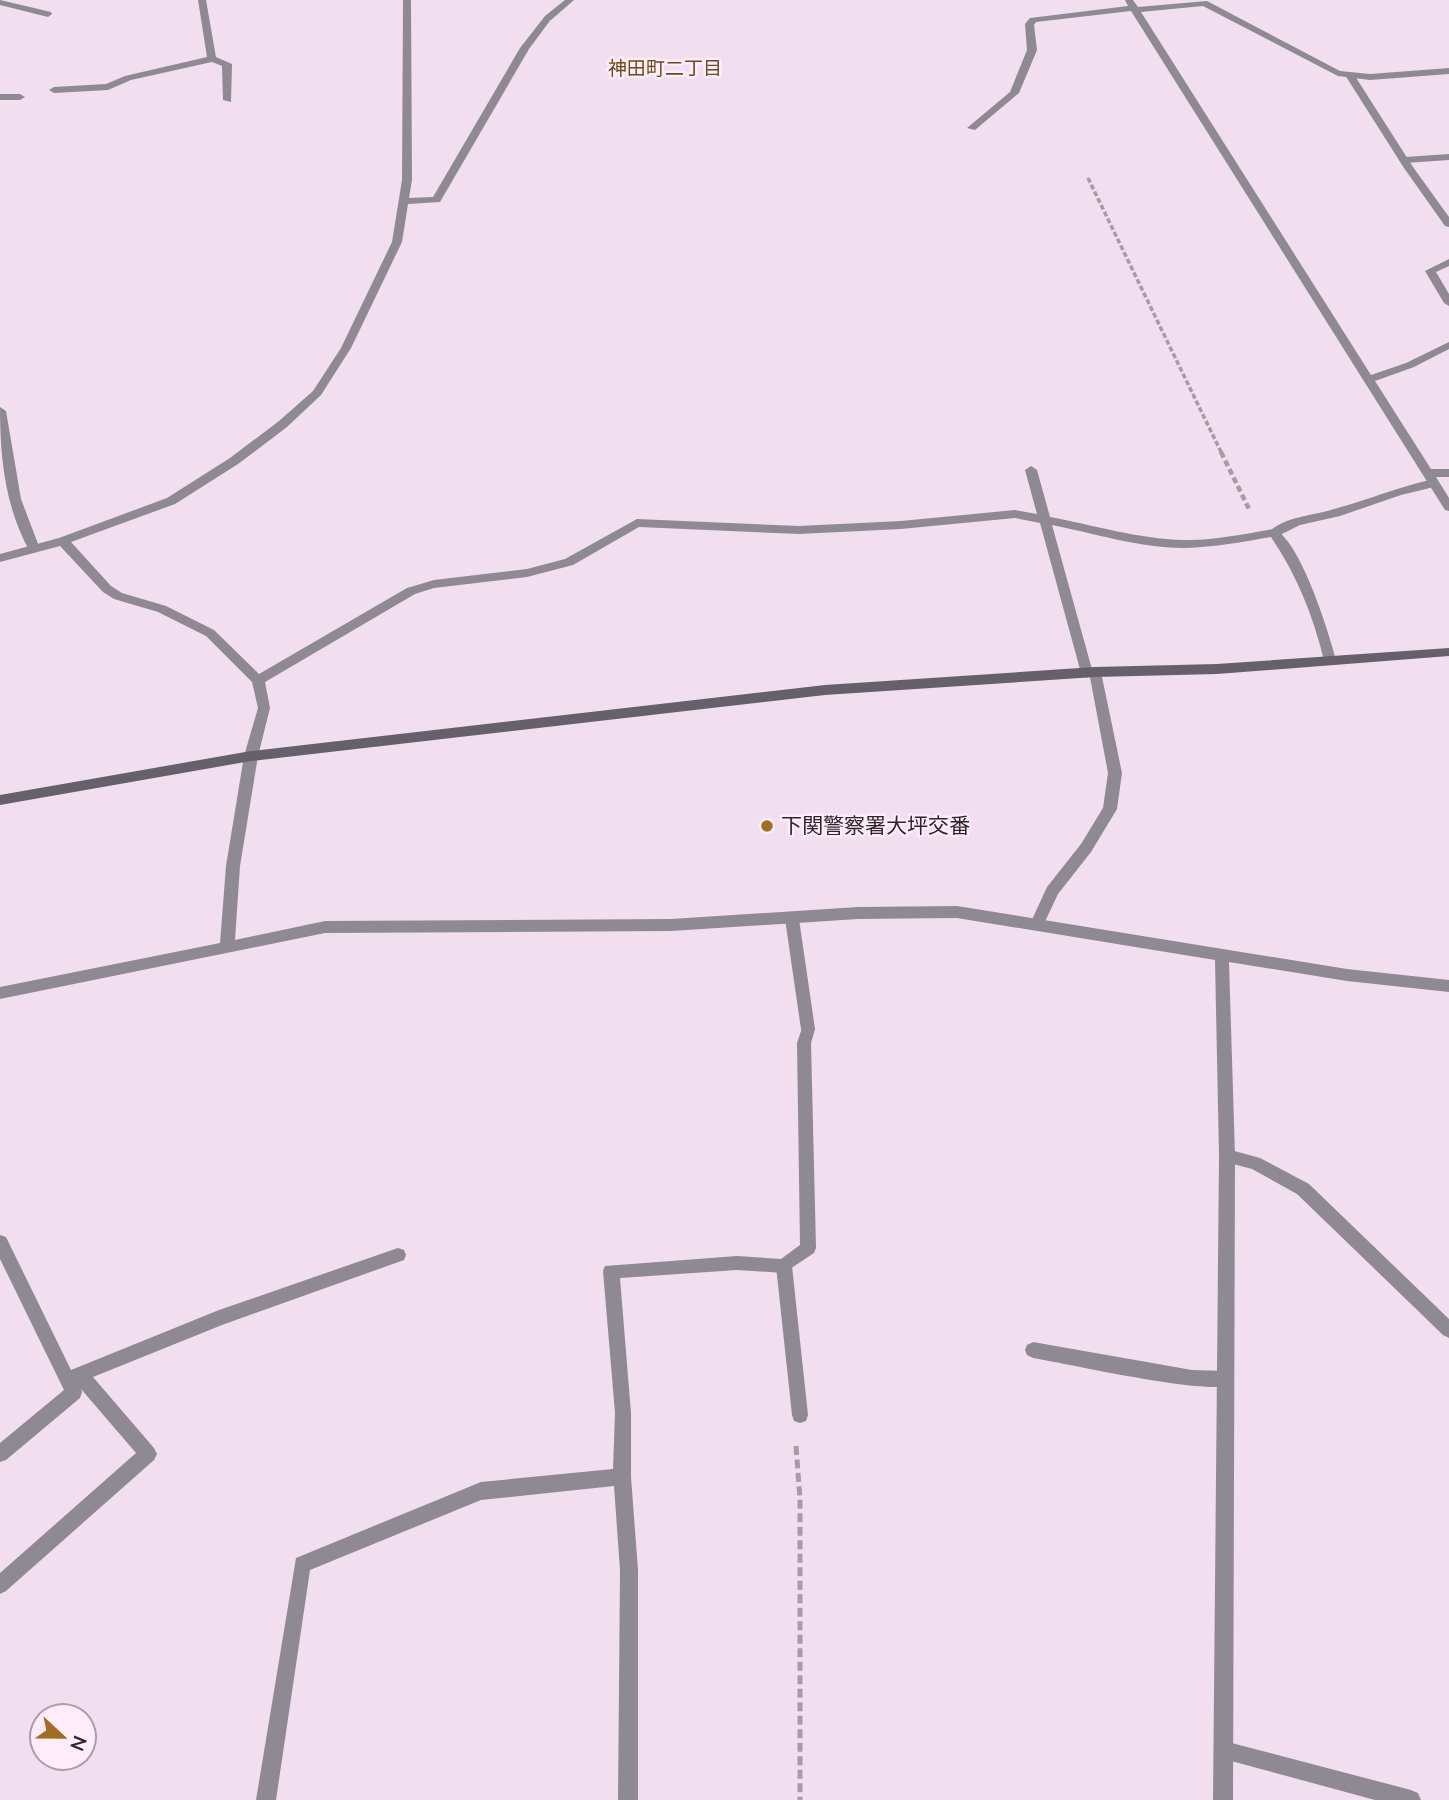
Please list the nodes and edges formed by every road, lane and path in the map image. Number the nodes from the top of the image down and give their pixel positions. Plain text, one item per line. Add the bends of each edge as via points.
1 (202, 0) edge
2 (407, 0) edge
3 (570, 0) edge
4 (1203, 1) edge
5 (0, 2) edge
6 (1132, 6) edge
7 (48, 14) dead end
8 (212, 59) junction
9 (1449, 71) edge
10 (1350, 75) junction
11 (54, 90) dead end
12 (0, 97) edge
13 (20, 97) dead end
14 (228, 100) dead end
15 (972, 128) dead end
16 (1449, 157) edge
17 (1405, 160) junction
18 (1088, 178) dead end
19 (404, 201) junction
20 (1449, 224) edge
21 (1449, 262) edge
22 (1449, 303) edge
23 (1449, 345) edge
24 (1369, 379) junction
25 (0, 411) edge
26 (1031, 470) dead end
27 (1449, 473) edge
28 (1431, 478) junction
29 (1449, 507) edge
30 (1045, 521) junction
31 (1268, 534) junction
32 (63, 541) junction
33 (34, 549) junction
34 (0, 558) edge
35 (1449, 652) edge
36 (1330, 660) junction
37 (1091, 672) junction
38 (258, 680) junction
39 (251, 756) junction
40 (0, 800) edge
41 (792, 919) junction
42 (1037, 924) junction
43 (227, 947) junction
44 (1222, 956) junction
45 (1449, 986) edge
46 (0, 993) edge
47 (1227, 1156) junction
48 (0, 1242) edge
49 (398, 1255) dead end
50 (784, 1266) junction
51 (1449, 1330) edge
52 (1033, 1350) dead end
53 (73, 1378) junction
54 (1226, 1379) junction
55 (800, 1415) joint
56 (0, 1454) edge
57 (622, 1477) junction
58 (0, 1585) edge
59 (1224, 1750) junction
60 (267, 1800) edge
61 (628, 1800) edge
62 (800, 1800) edge
63 (1223, 1800) edge
64 (1411, 1800) edge

1 - 8 street
2 - 19 street
3 - 19 street via 548,18 525,48 436,200
4 - 6 street
4 - 10 street via 1338,73
5 - 7 street
6 - 15 street via 1032,20 1032,50 1014,93
6 - 24 street
8 - 11 street via 128,78 108,88
8 - 14 street via 227,64
9 - 10 street
10 - 17 street
12 - 13 street
16 - 17 street
17 - 20 street
18 - 31 path
19 - 32 street via 397,242 346,348 317,393 244,453 171,501
21 - 22 street via 1430,271
23 - 24 street
24 - 28 street
25 - 33 street via 12,487
26 - 30 street
27 - 28 street
28 - 29 street
28 - 31 street
30 - 31 street via 1183,544
30 - 37 street
30 - 38 street via 1015,514 799,530 637,523 569,562 411,591
31 - 36 street via 1290,553 1320,619
32 - 33 street
32 - 38 street via 107,589 210,633
33 - 34 street
35 - 36 street
36 - 37 street
37 - 39 street via 770,696
37 - 42 street via 1115,773 1112,799 1100,827 1052,891
38 - 39 street via 264,708
39 - 40 street
39 - 43 street via 233,866
41 - 42 street via 858,912 957,912
41 - 43 street via 671,925 325,927
41 - 50 street via 808,1029 804,1043 808,1248
42 - 44 street
43 - 46 street
44 - 45 street
44 - 47 street
47 - 51 street via 1255,1163 1303,1189
47 - 54 street
48 - 53 street
49 - 53 street via 219,1318
50 - 55 street
50 - 57 street via 737,1263 611,1271 623,1413
52 - 54 street via 1192,1378
53 - 56 street via 74,1392
53 - 58 street via 148,1454
54 - 59 street
55 - 62 path via 794,1427 800,1499
57 - 60 street via 481,1491 302,1564
57 - 61 street via 629,1570
59 - 63 street
59 - 64 street

